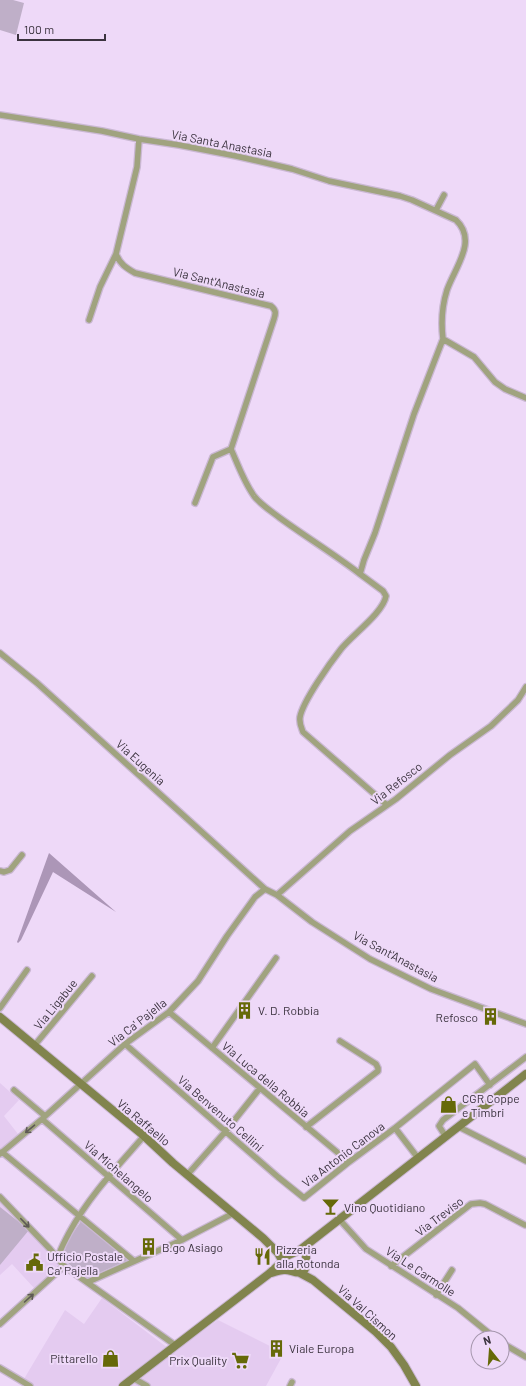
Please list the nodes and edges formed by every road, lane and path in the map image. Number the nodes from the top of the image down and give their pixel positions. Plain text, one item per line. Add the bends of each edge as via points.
1 (0, 115) edge
2 (139, 139) junction
3 (444, 195) dead end
4 (436, 210) junction
5 (116, 254) junction
6 (90, 320) dead end
7 (443, 339) junction
8 (526, 398) edge
9 (231, 449) junction
10 (195, 503) dead end
11 (360, 574) junction
12 (0, 654) edge
13 (526, 687) edge
14 (387, 805) junction
15 (22, 855) dead end
16 (0, 871) edge
17 (265, 889) junction
18 (277, 895) junction
19 (276, 958) dead end
20 (27, 970) dead end
21 (92, 976) dead end
22 (0, 1008) edge
23 (169, 1012) junction
24 (0, 1017) edge
25 (526, 1024) edge
26 (340, 1041) dead end
27 (125, 1044) junction
28 (34, 1046) junction
29 (212, 1048) junction
30 (526, 1057) edge
31 (526, 1074) edge
32 (80, 1084) junction
33 (490, 1085) junction
34 (260, 1088) junction
35 (14, 1090) dead end
36 (43, 1118) junction
37 (306, 1127) junction
38 (459, 1127) junction
39 (395, 1128) junction
40 (225, 1132) junction
41 (144, 1136) junction
42 (446, 1137) junction
43 (1, 1153) edge
44 (418, 1158) junction
45 (350, 1162) junction
46 (526, 1162) edge
47 (188, 1174) junction
48 (108, 1176) junction
49 (0, 1197) edge
50 (304, 1198) joint
51 (232, 1212) junction
52 (79, 1214) junction
53 (339, 1219) junction
54 (525, 1225) edge
55 (182, 1240) junction
56 (310, 1242) junction
57 (272, 1246) junction
58 (292, 1254) junction
59 (58, 1258) junction
60 (134, 1261) junction
61 (282, 1261) junction
62 (306, 1261) junction
63 (64, 1266) junction
64 (391, 1266) junction
65 (285, 1270) junction
66 (452, 1270) dead end
67 (270, 1273) junction
68 (300, 1273) junction
69 (313, 1280) junction
70 (88, 1282) junction
71 (436, 1295) junction
72 (1, 1321) edge
73 (485, 1330) edge
74 (175, 1345) junction
75 (510, 1348) edge
76 (526, 1357) edge
77 (0, 1368) edge
78 (133, 1378) junction
79 (30, 1386) edge
80 (123, 1386) edge
81 (147, 1386) edge
82 (416, 1386) edge

1 - 2 street, Via Santa Anastasia
2 - 4 street, Via Santa Anastasia via 262,162 329,181 400,196
2 - 5 street via 137,166
3 - 4 street
4 - 7 street, Via Santa Anastasia via 456,220 465,232 466,239 447,290 441,326
5 - 6 street via 100,287
5 - 9 street, Via Sant'Anastasia via 124,267 135,273 275,309 274,319
7 - 8 street via 474,358 495,382
7 - 11 street via 414,414
9 - 10 street via 213,457
9 - 11 street via 251,492 260,502
11 - 14 street via 383,591 385,601 341,649 315,687 300,716 300,722 303,732
12 - 17 street, Via Eugenia via 38,683
13 - 14 street, Via Refosco via 518,700 491,726
14 - 18 street, Via Refosco via 350,831
15 - 16 street via 10,870
17 - 18 street, Via Sant'Anastasia
17 - 23 street, Via Ca' Pajella via 255,897 198,981
18 - 25 street, Via Sant'Anastasia via 312,922 370,958 431,989
19 - 29 street
20 - 22 street
21 - 28 street, Via Ligabue
23 - 27 street, Via Ca' Pajella
23 - 29 street, Via Luca della Robbia
24 - 28 main road, Via Raffaello
26 - 37 street via 376,1064 378,1071
27 - 32 street, Via Ca' Pajella
27 - 40 street, Via Benvenuto Cellini
28 - 32 main road, Via Raffaello
29 - 34 street, Via Luca della Robbia
30 - 33 street
31 - 38 main road
32 - 36 street, Via Ca' Pajella
32 - 41 main road, Via Raffaello
33 - 39 street, Via Antonio Canova via 475,1064
33 - 42 street via 443,1120 439,1126
34 - 37 street, Via Luca della Robbia
34 - 40 street
35 - 36 street, Via Michelangelo
36 -> 43 street, Via Ca' Pajella
36 - 48 street, Via Michelangelo
37 - 45 street, Via Luca della Robbia
38 - 42 main road
38 - 46 street
39 - 44 street, Via Antonio Canova
39 - 45 street, Via Antonio Canova
40 - 47 street
40 - 50 street, Via Benvenuto Cellini
41 - 47 main road, Via Raffaello
41 - 48 street
42 - 44 main road
43 - 52 street
44 - 53 main road
45 - 50 street, Via Antonio Canova
47 - 51 main road, Via Raffaello
48 - 52 street
48 - 55 street, Via Michelangelo
49 -> 59 street
51 - 55 street
51 - 57 main road, Via Raffaello
52 - 59 street
52 - 60 street
53 - 56 main road
53 - 64 street, Via Le Carmolle via 366,1248
54 - 64 street, Via Treviso via 485,1204 471,1204
55 - 60 street
56 - 58 main road
56 - 62 main road via 306,1249
57 - 58 main road, Via Raffaello
57 - 61 main road, Via Raffaello
58 - 61 main road via 287,1255
58 - 62 main road via 302,1256
59 - 63 street
60 - 70 street
61 - 65 main road
61 - 67 main road
62 - 68 main road via 306,1268
62 - 69 main road, Via Val Cismon
63 - 70 street
72 -> 63 street
64 - 71 street, Via Le Carmolle
65 - 67 main road
65 - 68 main road
66 - 71 street
67 - 74 main road
68 - 69 main road, Via Val Cismon
69 - 82 main road, Via Val Cismon via 391,1347
70 - 74 street
71 - 73 street, Via Le Carmolle
74 - 78 main road
75 - 76 street
77 - 79 street
78 - 80 main road
78 - 81 street

